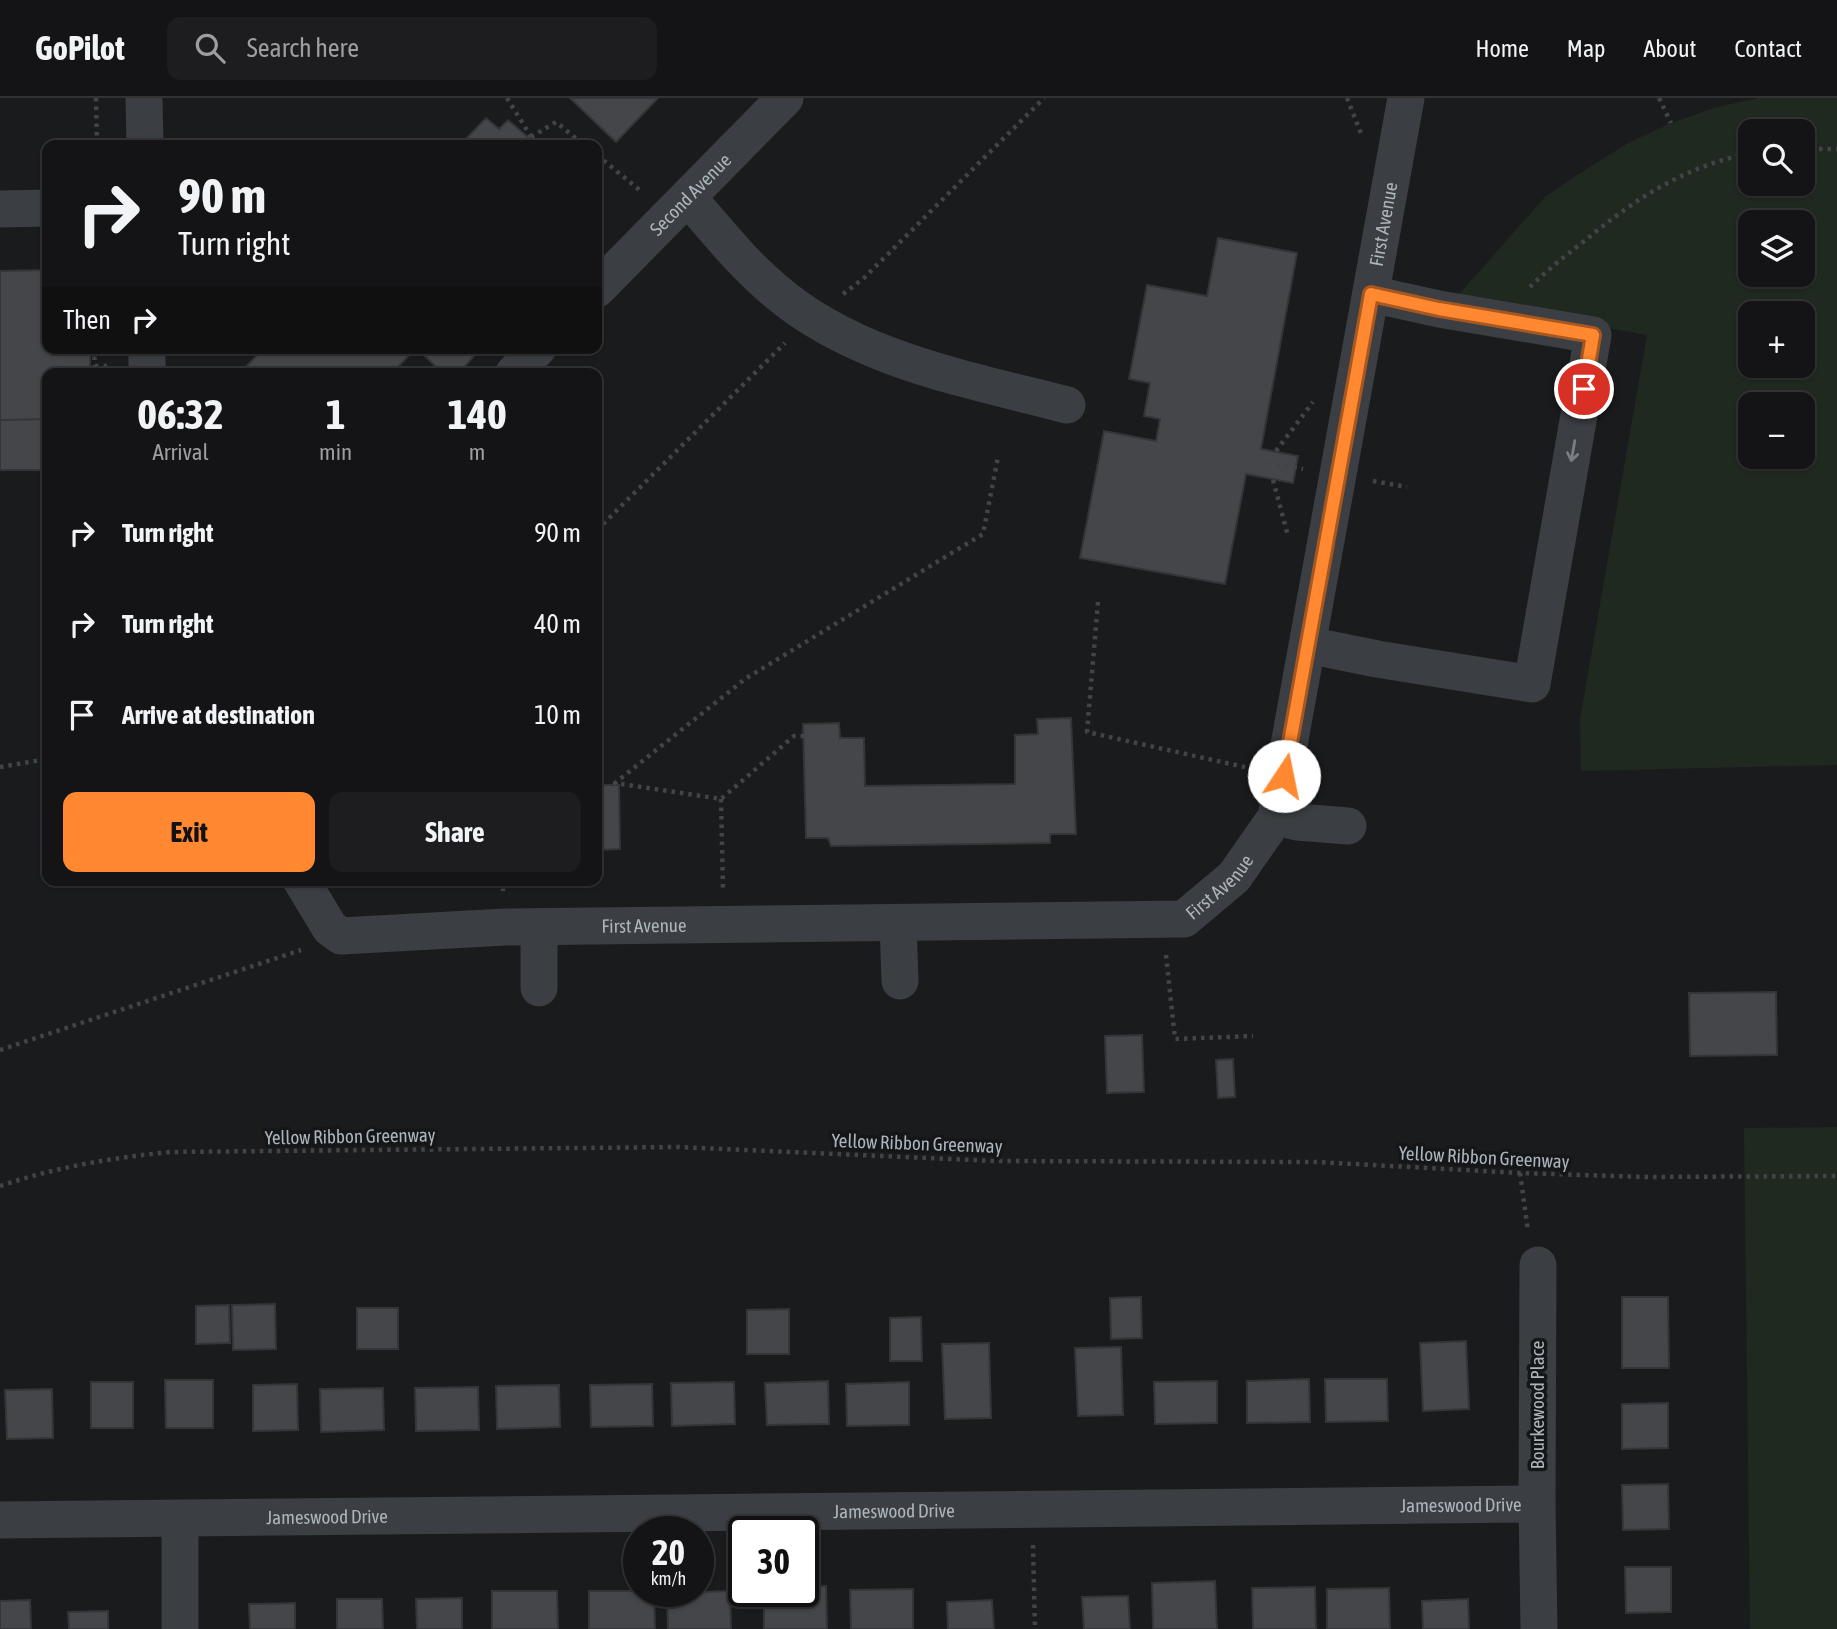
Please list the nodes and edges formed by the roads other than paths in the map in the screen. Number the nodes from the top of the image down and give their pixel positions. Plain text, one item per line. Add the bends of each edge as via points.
1 (144, 98) edge
2 (785, 98) edge
3 (1406, 98) edge
4 (145, 140) edge
5 (680, 206) junction
6 (42, 208) edge
7 (0, 209) edge
8 (602, 284) edge
9 (1371, 294) junction
10 (532, 354) edge
11 (519, 368) edge
12 (1068, 405) dead end
13 (1308, 645) junction
14 (1276, 817) junction
15 (1348, 827) dead end
16 (306, 886) edge
17 (898, 923) junction
18 (539, 927) junction
19 (900, 981) dead end
20 (539, 988) dead end
21 (1538, 1265) road end
22 (1537, 1504) junction
23 (180, 1519) junction
24 (0, 1520) edge
25 (180, 1629) edge
26 (1539, 1629) edge

1 - 4 street
2 - 5 street, Second Avenue
3 - 9 street, First Avenue
5 - 8 street, Second Avenue
5 - 12 street via 812,318 932,370
6 - 7 street
9 - 13 street, First Avenue
9 -> 13 street via 1593,335 1532,684
10 - 11 street
13 - 14 street, First Avenue
14 - 15 street
14 - 17 street, First Avenue via 1234,877 1184,919
16 - 18 street, First Avenue via 335,932
17 - 18 street, First Avenue
17 - 19 street
18 - 20 street
21 - 22 street, Bourkewood Place
22 - 23 street, Jameswood Drive
22 - 26 street, Bourkewood Place
23 - 24 street, Jameswood Drive
23 - 25 street

